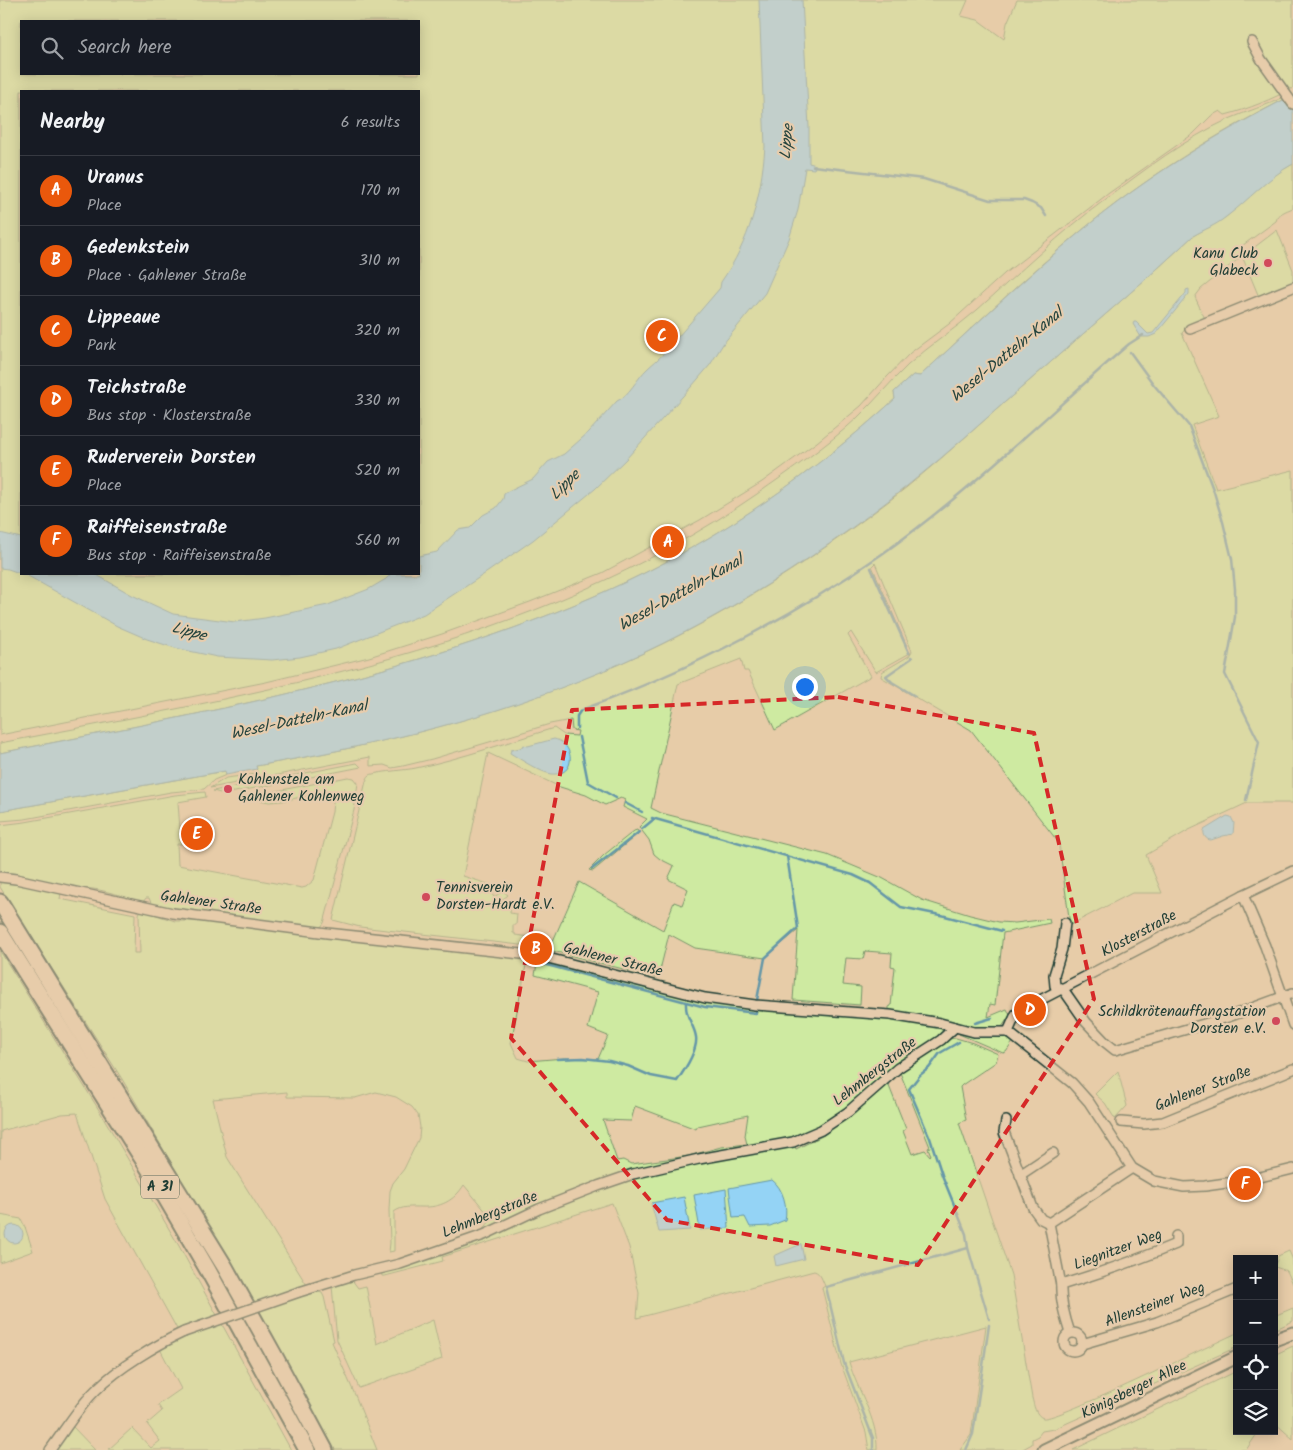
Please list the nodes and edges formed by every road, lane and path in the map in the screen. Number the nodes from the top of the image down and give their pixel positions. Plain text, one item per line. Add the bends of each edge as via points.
1 (1252, 42) dead end
2 (1293, 104) edge
3 (1293, 287) edge
4 (1190, 329) dead end
5 (1293, 871) edge
6 (0, 877) edge
7 (1243, 895) junction
8 (0, 903) edge
9 (1065, 923) dead end
10 (0, 932) edge
11 (1063, 989) junction
12 (1293, 993) edge
13 (1283, 997) junction
14 (1293, 1025) edge
15 (955, 1027) junction
16 (1008, 1032) junction
17 (1293, 1069) edge
18 (1006, 1121) dead end
19 (1121, 1122) dead end
20 (1053, 1153) dead end
21 (1132, 1168) junction
22 (1293, 1169) edge
23 (1020, 1175) junction
24 (1049, 1223) junction
25 (1176, 1236) dead end
26 (1061, 1285) junction
27 (1233, 1291) edge
28 (1070, 1333) junction
29 (1293, 1333) edge
30 (1278, 1339) edge
31 (1082, 1344) junction
32 (1233, 1359) edge
33 (308, 1418) junction
34 (50, 1450) edge
35 (307, 1450) edge
36 (325, 1450) edge
37 (330, 1450) edge
38 (1044, 1450) edge

1 - 2 street
3 - 4 street
5 - 7 street, Klosterstraße
6 - 15 street, Gahlener Straße via 173,913 540,956 705,998 890,1015
7 - 11 street, Klosterstraße
7 - 13 street
8 - 33 highway, A 31 via 225,1267
9 - 11 street via 1054,975 1055,986
10 - 35 highway, A 31 via 149,1169
11 - 13 street via 1086,1022 1115,1050 1228,1017
11 - 16 street, Klosterstraße via 1020,1010
12 - 13 street
13 - 14 street
15 - 16 street, Gahlener Straße via 974,1032
15 - 34 street, Lehmbergstraße, bridge via 898,1068 848,1112 822,1130 793,1142 633,1174 539,1209 484,1235 400,1264 299,1292 184,1332 108,1379
16 - 21 street via 1072,1083 1108,1129
17 - 19 street, Gahlener Straße via 1163,1122
18 - 23 street via 1004,1132
20 - 23 street
21 - 22 street via 1154,1181 1184,1187 1248,1180
21 - 24 street
23 - 24 street via 1033,1208 1041,1219
24 - 26 street
25 - 26 street, Liegnitzer Weg via 1176,1244 1149,1256
26 - 28 street
27 - 31 street, Allensteiner Weg via 1157,1322
28 - 31 street via 1080,1336
28 - 31 street via 1064,1340 1067,1349 1075,1351
29 - 30 main road
32 - 38 main road, Königsberger Allee
33 - 36 highway, A 31
33 - 37 highway

